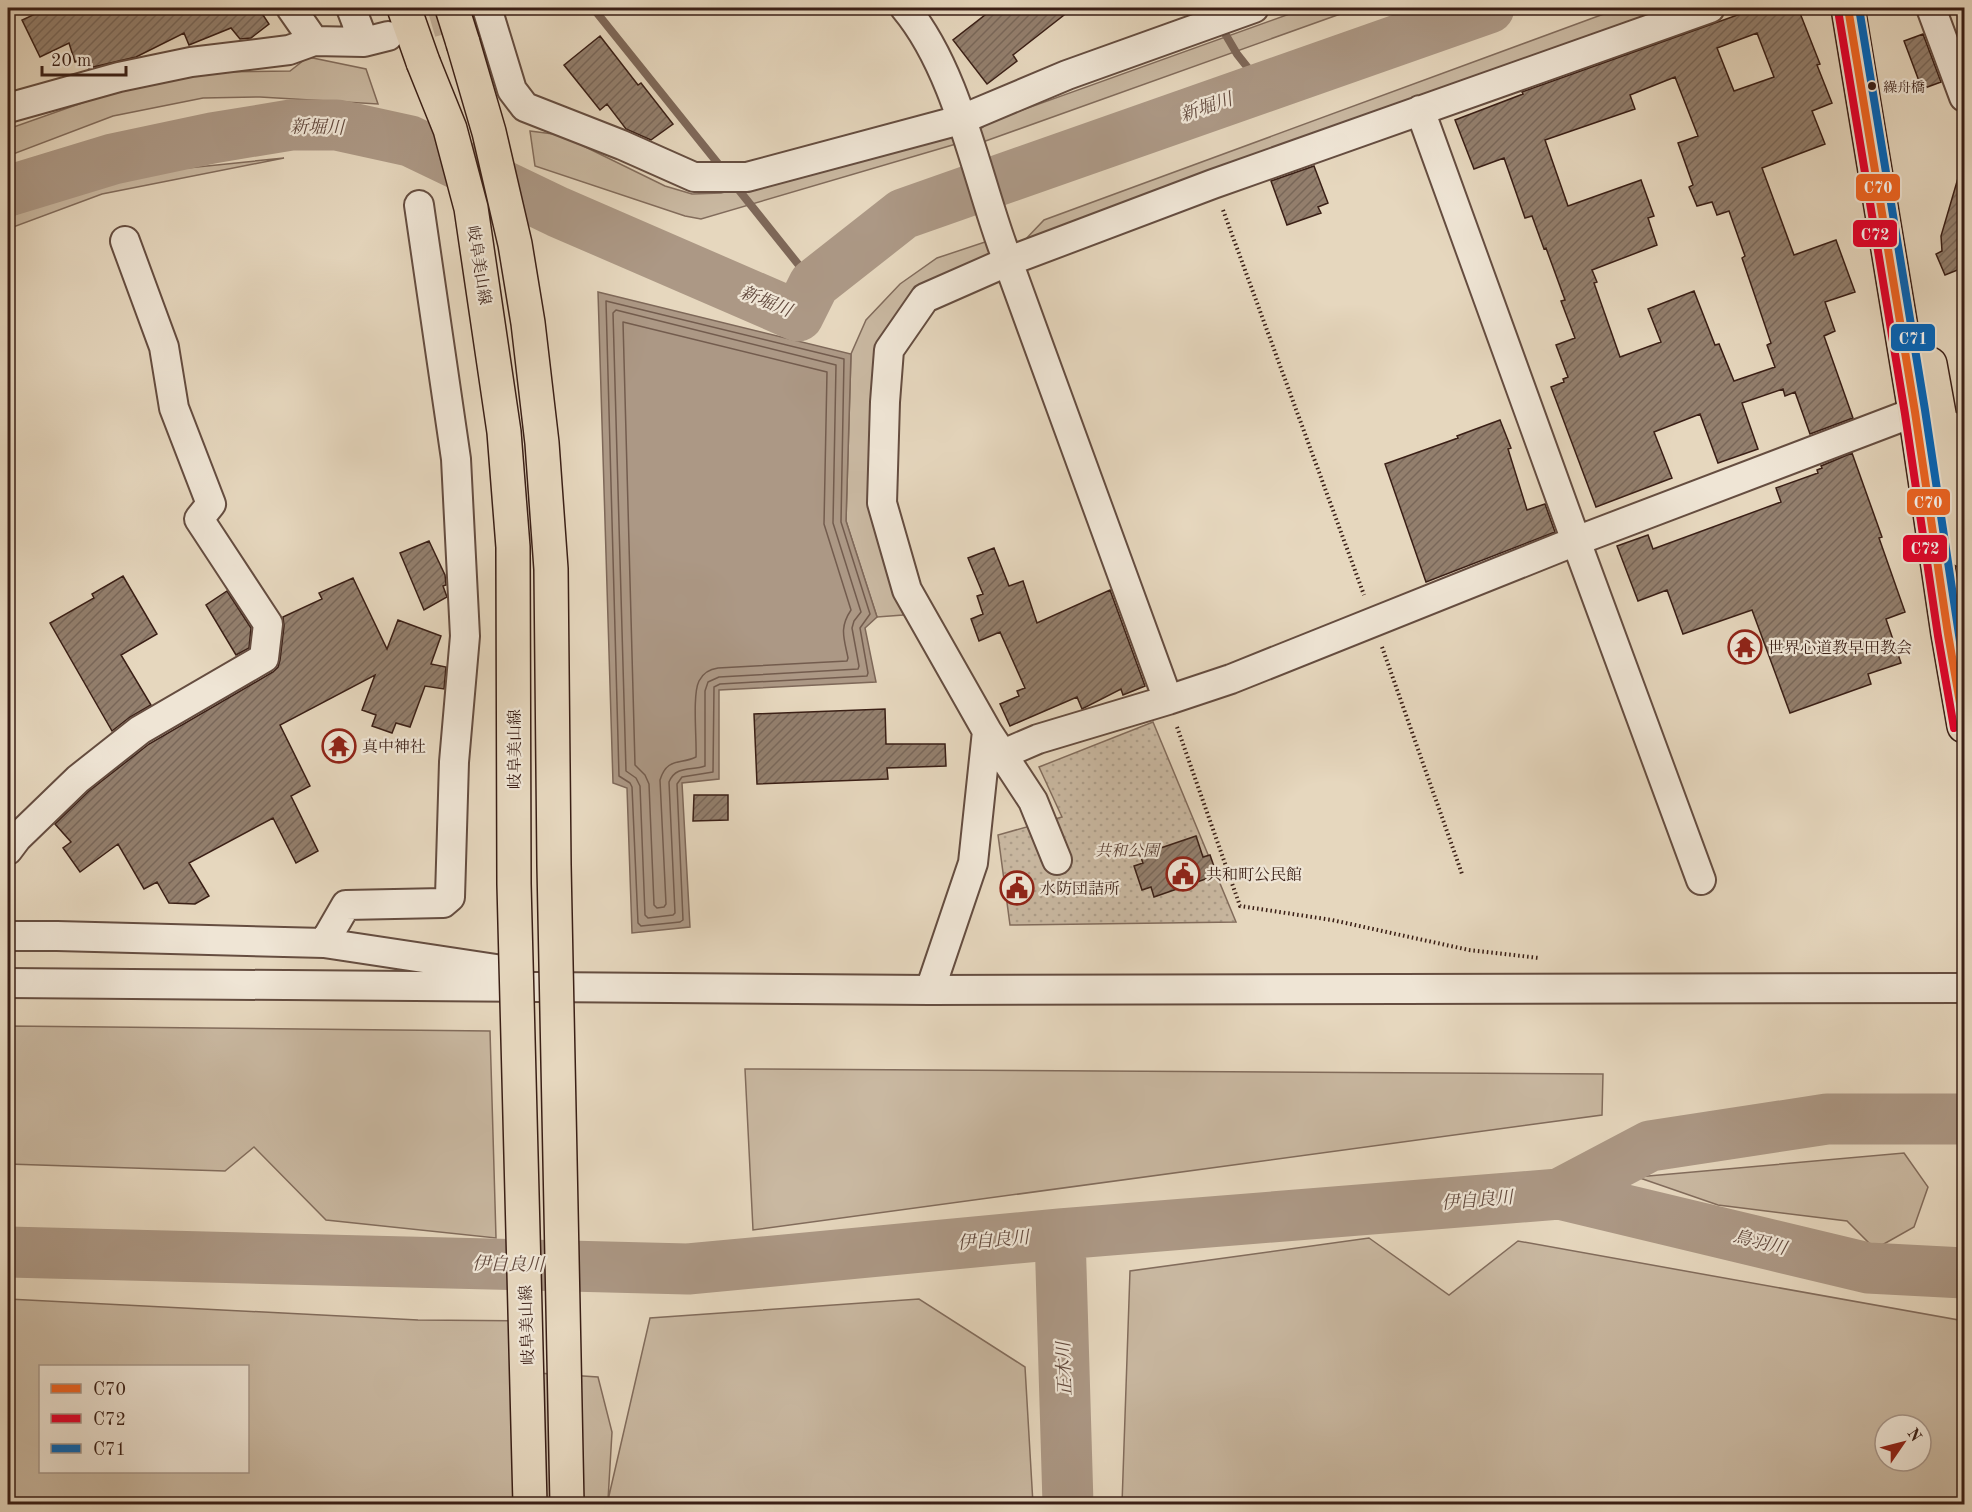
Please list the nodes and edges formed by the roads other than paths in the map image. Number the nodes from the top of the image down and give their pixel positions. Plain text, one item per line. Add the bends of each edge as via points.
1 (291, 8) edge
2 (351, 8) edge
3 (404, 8) edge
4 (476, 8) edge
5 (905, 8) edge
6 (1254, 8) edge
7 (1710, 8) edge
8 (1848, 8) edge
9 (1870, 8) edge
10 (1931, 8) edge
11 (314, 41) junction
12 (1965, 97) edge
13 (10, 101) edge
14 (1420, 110) junction
15 (962, 125) junction
16 (419, 205) dead end
17 (125, 241) dead end
18 (1005, 254) junction
19 (1940, 421) edge
20 (1576, 541) junction
21 (1965, 551) edge
22 (1956, 637) edge
23 (1168, 700) junction
24 (1965, 726) edge
25 (987, 730) junction
26 (1003, 754) junction
27 (8, 850) edge
28 (1058, 860) dead end
29 (1701, 880) dead end
30 (8, 936) edge
31 (324, 943) junction
32 (496, 969) dead end
33 (8, 982) edge
34 (1965, 988) edge
35 (930, 990) junction
36 (530, 1504) edge
37 (567, 1504) edge

1 - 11 street
2 - 11 street via 376,39
3 - 36 main road, 岐阜美山線, bridge via 450,129 471,208 504,432 513,547 514,884
4 - 15 street via 512,90 525,107 694,177 747,177
4 - 37 main road, bridge via 463,43 489,132 517,255 542,443 551,569
5 - 15 street via 919,24 938,59
6 - 15 street via 1067,75
7 - 14 street
8 - 19 main road
9 - 19 main road
10 - 12 street
11 - 13 street via 289,50 191,62
14 - 18 street
14 - 20 street
15 - 18 street
16 - 31 street via 456,459 465,636 454,762 450,897 443,903 346,905
17 - 27 street via 164,347 174,408 211,504 199,519 268,624 264,658 140,730 78,779
18 - 23 street
18 - 25 street via 925,298 890,350 885,402 882,504 906,591
19 - 20 street
19 - 21 main road
19 - 22 main road
20 - 23 street via 1231,679
20 - 29 street
22 - 24 main road
23 - 26 street via 1038,738
25 - 26 street
25 - 35 street via 973,862
26 - 28 street via 1033,801
30 - 31 street
31 - 32 street
33 - 35 street
34 - 35 street

